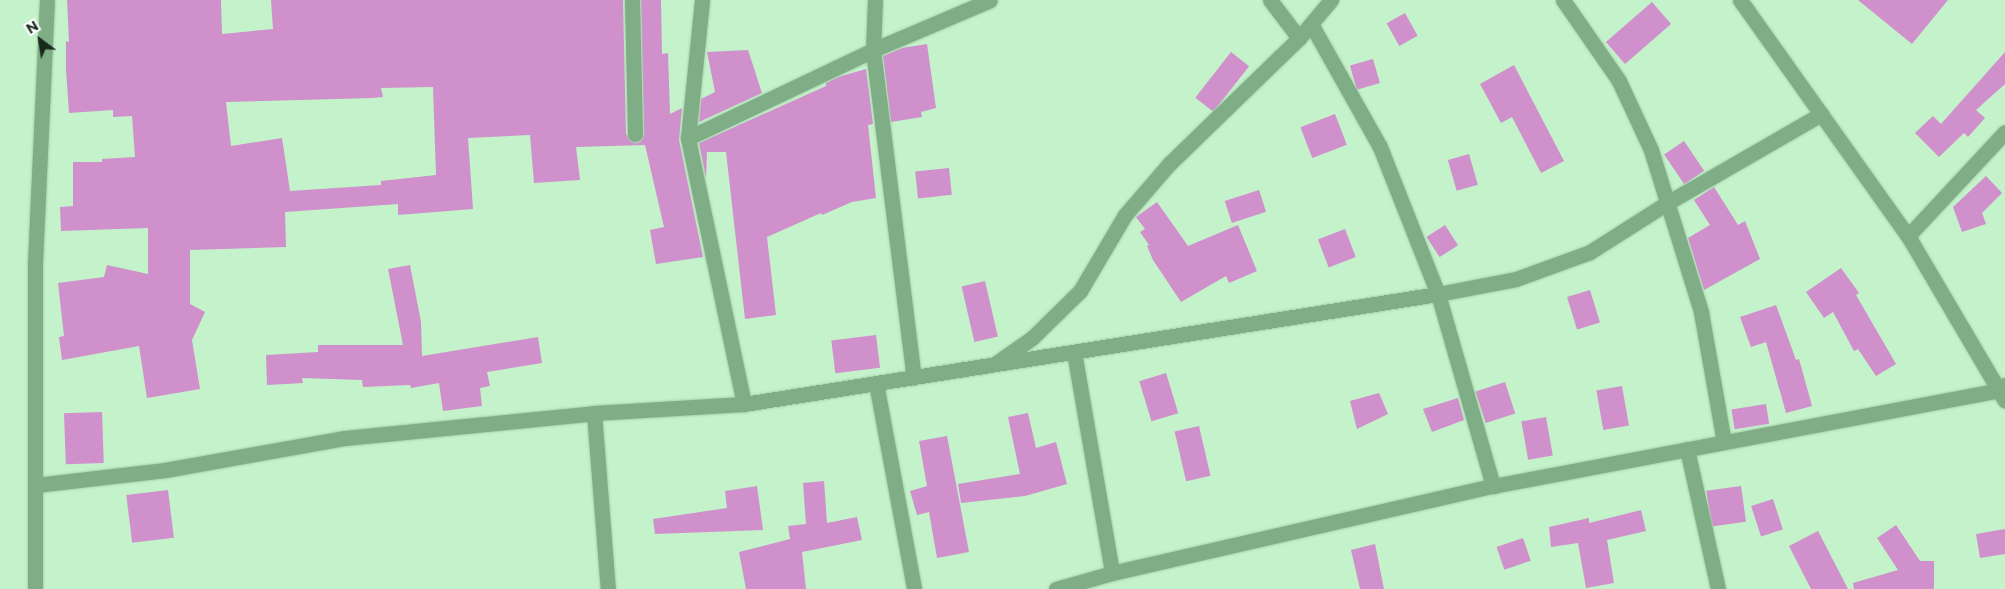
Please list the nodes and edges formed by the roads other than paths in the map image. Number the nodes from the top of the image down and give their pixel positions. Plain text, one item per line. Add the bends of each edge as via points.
1 (47, 0) edge
2 (632, 0) edge
3 (702, 0) edge
4 (875, 0) edge
5 (990, 0) edge
6 (1270, 0) edge
7 (1331, 0) edge
8 (1563, 0) edge
9 (1740, 0) edge
10 (1311, 24) junction
11 (1299, 38) junction
12 (873, 50) junction
13 (1821, 114) junction
14 (2005, 132) edge
15 (635, 134) dead end
16 (688, 138) junction
17 (1667, 203) junction
18 (1908, 236) junction
19 (1438, 294) junction
20 (1074, 352) junction
21 (992, 366) junction
22 (914, 377) junction
23 (876, 383) junction
24 (2003, 392) edge
25 (744, 404) junction
26 (594, 413) junction
27 (1724, 442) junction
28 (1686, 449) junction
29 (36, 485) junction
30 (1493, 486) junction
31 (1112, 572) junction
32 (35, 589) edge
33 (608, 589) edge
34 (914, 589) edge
35 (1056, 589) edge
36 (1718, 589) edge

1 - 29 street via 35,263
2 - 15 street
3 - 16 street
4 - 12 street
5 - 12 street
6 - 11 street
7 - 10 street
8 - 17 street via 1619,81 1651,150
9 - 13 street
10 - 11 street
10 - 19 street via 1380,146
11 - 21 street via 1169,164 1125,214 1080,291 1032,338
12 - 16 street
12 - 22 street
13 - 17 street
13 - 18 street
14 - 18 street
16 - 25 street
17 - 19 street via 1590,252 1516,279
17 - 27 street via 1701,312
18 - 24 street
19 - 20 street
19 - 30 street
20 - 21 street
20 - 31 street
21 - 22 street
22 - 23 street
23 - 25 street
23 - 34 street
24 - 27 street
25 - 26 street
26 - 29 street via 345,438 165,470
26 - 33 street
27 - 28 street
28 - 30 street
28 - 36 street
29 - 32 street
30 - 31 street
31 - 35 street

